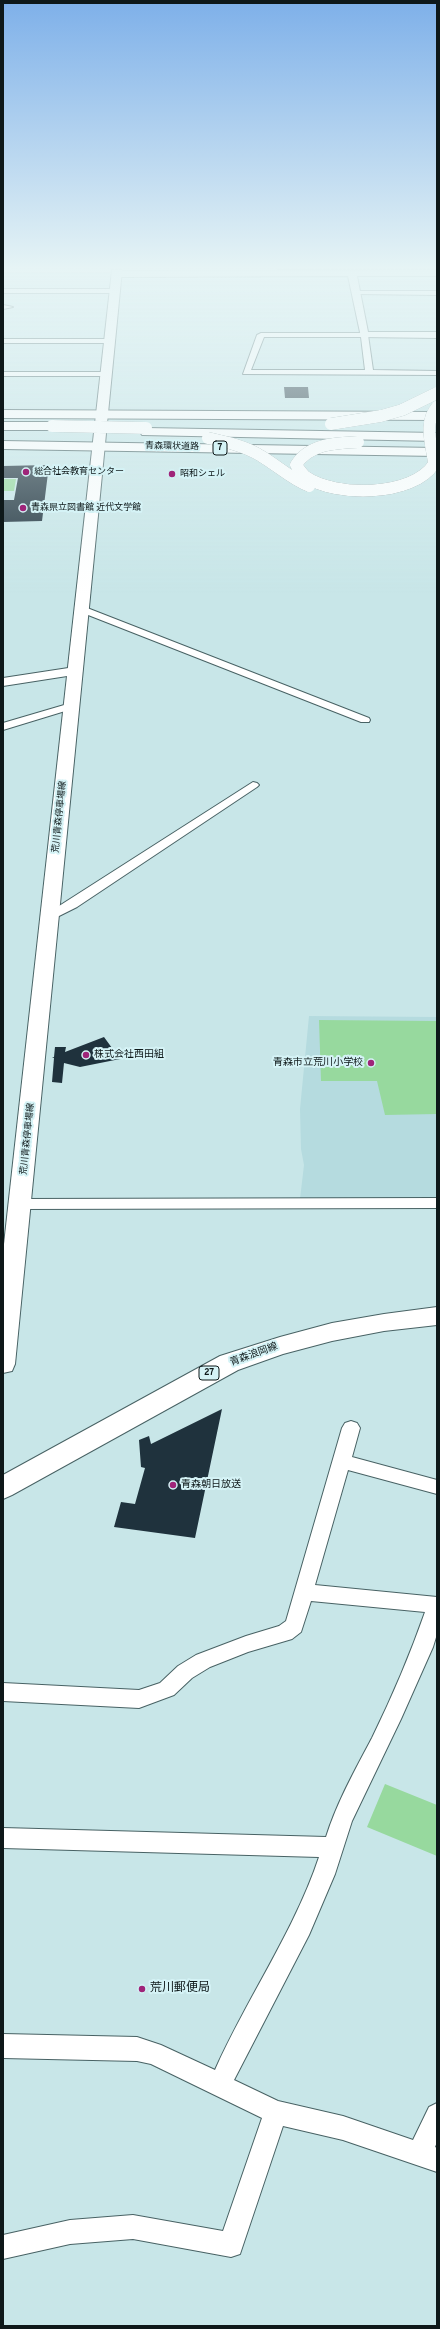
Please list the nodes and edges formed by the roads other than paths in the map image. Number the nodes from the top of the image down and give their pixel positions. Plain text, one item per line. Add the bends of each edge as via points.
1 (106, 379) edge
2 (437, 393) edge
3 (437, 407) edge
4 (3, 414) edge
5 (102, 414) junction
6 (437, 416) edge
7 (3, 426) edge
8 (56, 428) junction
9 (146, 430) junction
10 (3, 431) edge
11 (437, 431) edge
12 (437, 437) edge
13 (94, 439) junction
14 (437, 440) edge
15 (3, 445) edge
16 (437, 452) edge
17 (437, 473) edge
18 (82, 609) junction
19 (75, 671) junction
20 (3, 682) edge
21 (72, 706) junction
22 (365, 720) dead end
23 (3, 727) edge
24 (253, 785) dead end
25 (50, 915) junction
26 (437, 1203) edge
27 (21, 1204) junction
28 (10, 1238) edge
29 (437, 1316) edge
30 (3, 1364) edge
31 (351, 1428) dead end
32 (342, 1461) junction
33 (437, 1487) edge
34 (3, 1488) edge
35 (304, 1592) junction
36 (437, 1605) edge
37 (3, 1692) edge
38 (3, 1838) edge
39 (334, 1847) junction
40 (3, 2046) edge
41 (220, 2085) junction
42 (276, 2112) junction
43 (437, 2115) edge
44 (428, 2157) edge
45 (3, 2247) edge

1 - 5 main road, 荒川青森停車場線
2 - 9 main road, bridge via 402,410 331,424
3 - 14 main road, bridge via 430,418 430,426 434,464 416,481 391,488 357,490 326,486 304,477 298,472 296,465 307,453 326,446 358,442
4 - 5 main road
5 - 6 main road
5 - 13 main road, 荒川青森停車場線
7 - 8 main road
8 - 9 main road, bridge
8 - 10 main road
8 - 13 main road
9 - 11 main road
9 - 12 main road
9 - 13 main road
9 - 17 main road, bridge via 233,444 252,451 292,478 316,488 332,491 367,494 401,490 426,482
13 - 15 main road, 青森環状道路 / 7
13 - 16 main road, 青森環状道路 / 7
13 - 18 main road, 荒川青森停車場線
18 - 19 main road, 荒川青森停車場線
18 - 22 street
19 - 20 street
19 - 21 main road, 荒川青森停車場線
21 - 23 street
21 - 25 main road, 荒川青森停車場線
24 - 25 street via 73,904
25 - 27 main road, 荒川青森停車場線
26 - 27 street
27 - 28 main road, 荒川青森停車場線
28 - 30 main road, 荒川青森停車場線
29 - 34 main road, 青森浪岡線 / 27 via 333,1330 229,1363
31 - 32 street
32 - 33 street
32 - 35 street
35 - 36 street
35 - 37 street via 294,1626 285,1633 246,1644 203,1661 185,1672 167,1689 139,1699
36 - 39 street via 423,1647 394,1713 342,1819
38 - 39 street
39 - 41 street via 301,1927 236,2049
40 - 41 street via 137,2049 171,2060
41 - 42 street
42 - 44 street via 343,2128
42 - 45 street via 231,2245 133,2227 70,2232
43 - 44 street

